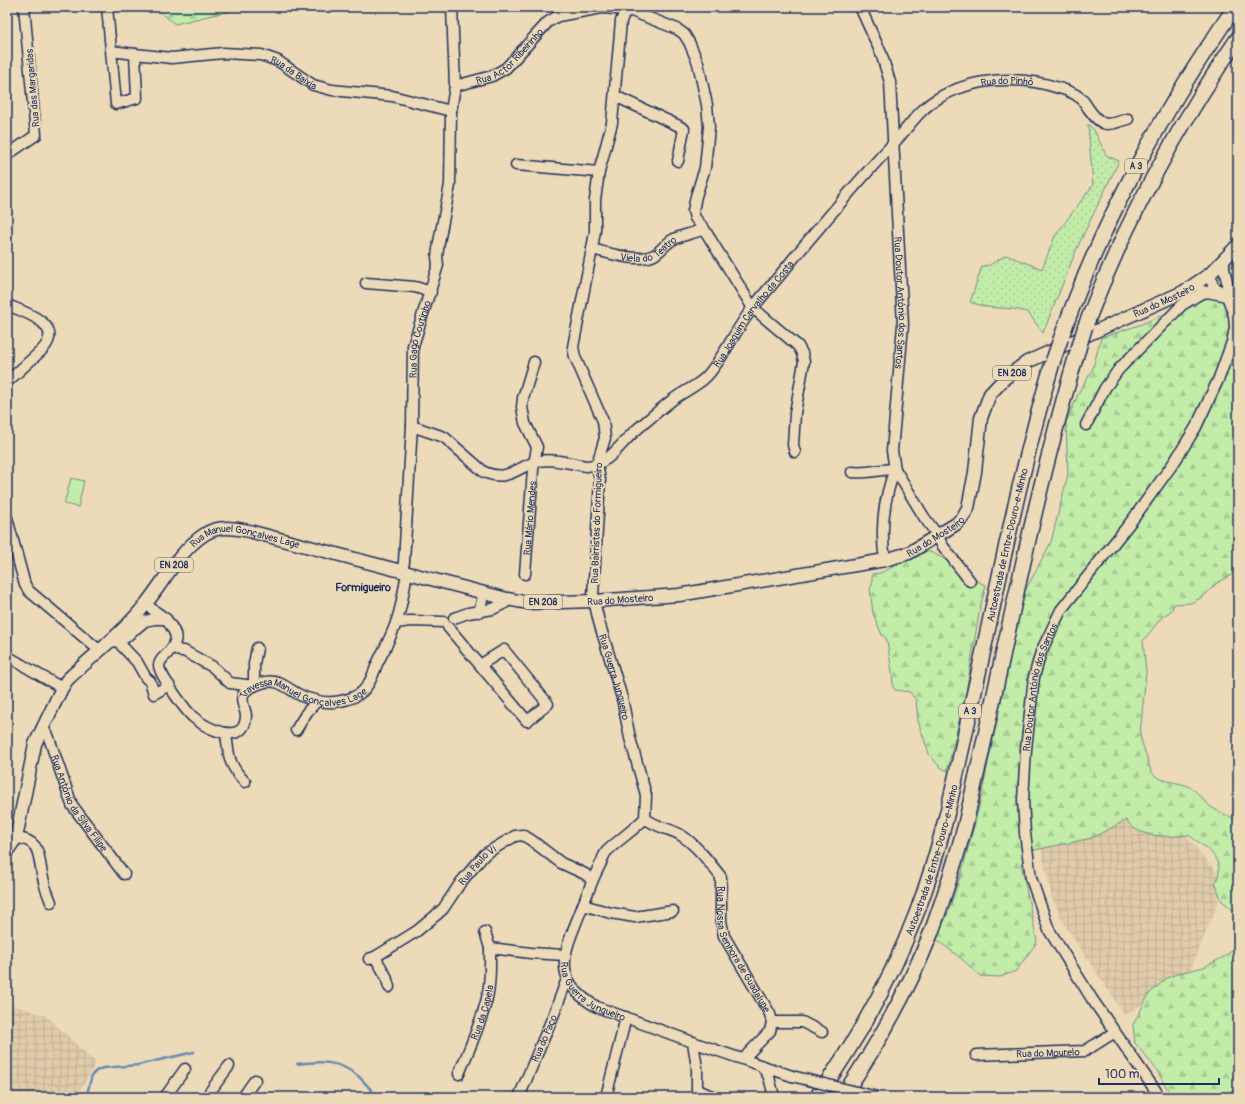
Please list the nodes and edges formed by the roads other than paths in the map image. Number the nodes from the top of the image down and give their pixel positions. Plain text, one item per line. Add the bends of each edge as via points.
1 (24, 7) edge
2 (107, 7) edge
3 (452, 7) edge
4 (602, 7) edge
5 (860, 7) edge
6 (1235, 7) edge
7 (631, 8) edge
8 (1238, 38) edge
9 (111, 51) junction
10 (135, 54) junction
11 (455, 86) junction
12 (615, 96) junction
13 (451, 111) junction
14 (1128, 119) dead end
15 (893, 144) junction
16 (7, 155) edge
17 (678, 161) dead end
18 (516, 165) dead end
19 (599, 172) junction
20 (704, 230) junction
21 (1238, 245) edge
22 (592, 249) junction
23 (1224, 259) junction
24 (1210, 274) junction
25 (366, 283) dead end
26 (431, 292) junction
27 (1183, 292) junction
28 (1208, 292) junction
29 (1227, 293) junction
30 (7, 305) edge
31 (753, 308) junction
32 (534, 362) dead end
33 (7, 382) edge
34 (1086, 424) dead end
35 (412, 426) junction
36 (796, 452) dead end
37 (535, 462) junction
38 (597, 464) junction
39 (895, 469) junction
40 (852, 472) dead end
41 (7, 518) edge
42 (938, 536) junction
43 (885, 560) junction
44 (404, 572) junction
45 (525, 574) dead end
46 (970, 580) dead end
47 (489, 595) junction
48 (507, 599) junction
49 (594, 601) junction
50 (145, 604) junction
51 (479, 612) junction
52 (166, 619) junction
53 (449, 622) junction
54 (396, 623) junction
55 (121, 641) junction
56 (108, 642) junction
57 (174, 646) junction
58 (257, 648) dead end
59 (99, 650) junction
60 (7, 656) edge
61 (480, 665) junction
62 (169, 685) junction
63 (254, 686) junction
64 (62, 688) junction
65 (317, 701) junction
66 (42, 729) junction
67 (296, 730) dead end
68 (226, 733) junction
69 (245, 782) dead end
70 (645, 818) junction
71 (16, 838) junction
72 (7, 851) edge
73 (124, 874) dead end
74 (592, 880) junction
75 (51, 902) dead end
76 (583, 905) junction
77 (673, 911) dead end
78 (485, 932) dead end
79 (490, 948) junction
80 (565, 955) junction
81 (567, 979) junction
82 (389, 987) dead end
83 (626, 1017) junction
84 (772, 1022) junction
85 (822, 1032) dead end
86 (1115, 1032) junction
87 (693, 1042) junction
88 (976, 1055) dead end
89 (743, 1059) junction
90 (229, 1066) dead end
91 (762, 1066) junction
92 (185, 1069) dead end
93 (459, 1074) dead end
94 (255, 1080) dead end
95 (698, 1094) edge
96 (165, 1097) edge
97 (206, 1097) edge
98 (242, 1097) edge
99 (519, 1097) edge
100 (606, 1097) edge
101 (714, 1097) edge
102 (774, 1097) edge
103 (817, 1097) edge
104 (842, 1097) edge
105 (877, 1097) edge
106 (1160, 1097) edge

1 - 16 street, Rua das Margaridas via 36,135
2 - 9 street
3 - 11 street, Rua Gago Coutinho
4 - 7 street, Rua Actor Ribeirinho
4 - 11 street, Rua Actor Ribeirinho via 558,16 548,22 506,68 492,76
5 - 15 street, Rua Doutor António dos Santos via 881,54 890,82
6 - 103 highway, Autoestrada de Entre-Douro-e-Minho / A 3, bridge via 1189,74 1140,159 1090,262 1053,361 1021,480 944,827 931,873 908,936 874,1007 850,1049
7 - 12 street, Rua Bairristas do Formigueiro via 620,21
7 - 20 street, Rua Actor Ribeirinho via 684,34 698,63 707,105 708,139 705,168 693,211
8 - 104 highway, Autoestrada de Entre-Douro-e-Minho / A 3, bridge via 1196,102 1152,178 1112,261 1086,327 1059,414 1039,493 969,811 952,872 930,934 904,993 873,1051
9 - 10 street, Rua da Baixia
9 - 10 street via 116,104 137,98
10 - 13 street, Rua da Baixia via 172,58 223,53 261,55 278,61 312,85 332,90 392,96
11 - 13 street, Rua Gago Coutinho
12 - 17 street via 684,129
12 - 19 street, Rua Bairristas do Formigueiro via 612,124
13 - 26 street, Rua Gago Coutinho via 450,185 439,242 438,265
14 - 15 street, Rua do Pinhô via 1106,124 1097,120 1080,97 1046,84 1006,80 985,82 961,88 936,100
15 - 31 street, Rua Joaquim Carvalho da Costa
15 - 39 street, Rua Doutor António dos Santos via 903,325 892,451
18 - 19 street
19 - 22 street, Rua Bairristas do Formigueiro
20 - 22 street, Viela do Teatro via 675,239 655,255 647,258 614,255
20 - 31 street
21 - 23 main road, Rua do Mosteiro / EN 208
22 - 38 street, Rua Bairristas do Formigueiro via 573,347 603,420 605,438
23 - 24 main road, Rua do Mosteiro / EN 208
23 - 29 street, Rua Doutor António dos Santos
24 - 27 main road, Rua do Mosteiro / EN 208
24 - 29 street, Rua Doutor António dos Santos via 1213,286
25 - 26 street via 415,287
26 - 35 street, Rua Gago Coutinho via 413,346
27 - 28 street
27 - 42 main road, Rua do Mosteiro / EN 208 via 1027,362 1005,378 990,394 981,418 968,508 956,524
28 - 29 street
28 - 34 street via 1182,305 1119,369 1105,388
29 - 86 street, Rua Doutor António dos Santos via 1234,314 1232,342 1219,378 1196,427 1133,519 1061,610 1041,652 1034,676 1023,800 1031,878 1049,930
30 - 33 street via 35,316 43,322 50,337 46,346
31 - 36 street via 798,346 802,353 804,362 793,445
31 - 38 street, Rua Joaquim Carvalho da Costa via 706,378 672,400 607,459
32 - 37 street, Rua Mário Mendes via 522,408 525,424 537,447
35 - 37 street via 444,437 484,472 491,475 509,474
35 - 44 street, Rua Gago Coutinho
37 - 38 street via 548,460 586,466
37 - 45 street, Rua Mário Mendes
38 - 49 street, Rua Bairristas do Formigueiro via 600,480
39 - 40 street
39 - 42 street, Rua Doutor António dos Santos
39 - 43 street via 889,484 884,513 882,540
41 - 59 street via 29,591
42 - 43 main road, Rua do Mosteiro / EN 208 via 909,553
42 - 46 street, Rua Doutor António dos Santos via 942,545
43 - 49 main road, Rua do Mosteiro / EN 208 via 679,595
44 - 47 main road, Rua Manuel Gonçalves Lage / EN 208
44 - 50 main road, Rua Manuel Gonçalves Lage / EN 208 via 249,531 232,527 219,528 195,541
44 - 54 street, Travessa Manuel Gonçalves Lage via 403,594
47 - 48 main road, Rua do Mosteiro / EN 208
47 - 51 street
48 - 49 main road, Rua do Mosteiro / EN 208 via 529,603
48 - 51 street via 505,603 493,609
49 - 70 street, Rua Guerra Junqueiro via 646,795
50 - 52 street
50 - 56 main road, Rua Manuel Gonçalves Lage / EN 208
51 - 53 street via 468,613
52 - 55 street via 145,621
52 - 57 street via 176,637
53 - 54 street
53 - 61 street
54 - 65 street, Travessa Manuel Gonçalves Lage via 363,691 354,697 339,701
55 - 56 street
55 - 62 street via 120,645 137,662 150,681 154,694
56 - 59 main road, Rua Manuel Gonçalves Lage / EN 208
57 - 62 street via 160,660 159,666
57 - 63 street via 178,651 184,651 213,667 230,682
58 - 63 street
59 - 64 main road, Rua Manuel Gonçalves Lage / EN 208
60 - 64 street
61 - 61 street via 526,721 548,704 504,650
62 - 68 street via 193,717 205,726
63 - 65 street, Travessa Manuel Gonçalves Lage via 274,681
63 - 68 street, Travessa Manuel Gonçalves Lage via 249,688 242,698 246,716 243,726 240,730
64 - 66 main road, Rua Manuel Gonçalves Lage / EN 208
65 - 67 street
66 - 71 main road, Rua Manuel Gonçalves Lage / EN 208 via 32,755
66 - 73 street, Rua António da Silva Filipe via 48,735 72,805
68 - 69 street via 229,759
70 - 74 street, Rua Guerra Junqueiro via 606,853
70 - 84 street, Rua Nossa Senhora de Guadalupe via 689,841 721,877 720,921 724,936 770,1014
71 - 72 main road, Rua Manuel Gonçalves Lage / EN 208
71 - 75 street via 25,839 35,846
74 - 76 street, Rua Guerra Junqueiro
74 - 82 street, Rua Paulo VI via 585,874 560,863 524,835 515,836 485,854 435,916 417,931 372,958 386,976
76 - 77 street via 635,917
76 - 80 street, Rua Guerra Junqueiro
78 - 79 street, Rua da Capela
79 - 80 street
79 - 93 street, Rua da Capela via 487,997
80 - 81 street, Rua Guerra Junqueiro
81 - 83 street, Rua Guerra Junqueiro via 586,1000 597,1007
81 - 99 street, Rua do Paço
83 - 87 street, Rua Guerra Junqueiro
83 - 100 street
84 - 85 street via 802,1022
84 - 89 street, Rua Nossa Senhora de Guadalupe via 770,1031
86 - 88 street, Rua do Mourelo via 1085,1051
86 - 106 street, Rua Doutor António dos Santos
87 - 89 street, Rua Guerra Junqueiro
87 - 95 street
89 - 91 street, Rua Guerra Junqueiro
90 - 97 street
91 - 102 street
91 - 105 street, Rua Guerra Junqueiro, bridge
92 - 96 street
94 - 98 street
95 - 101 street

